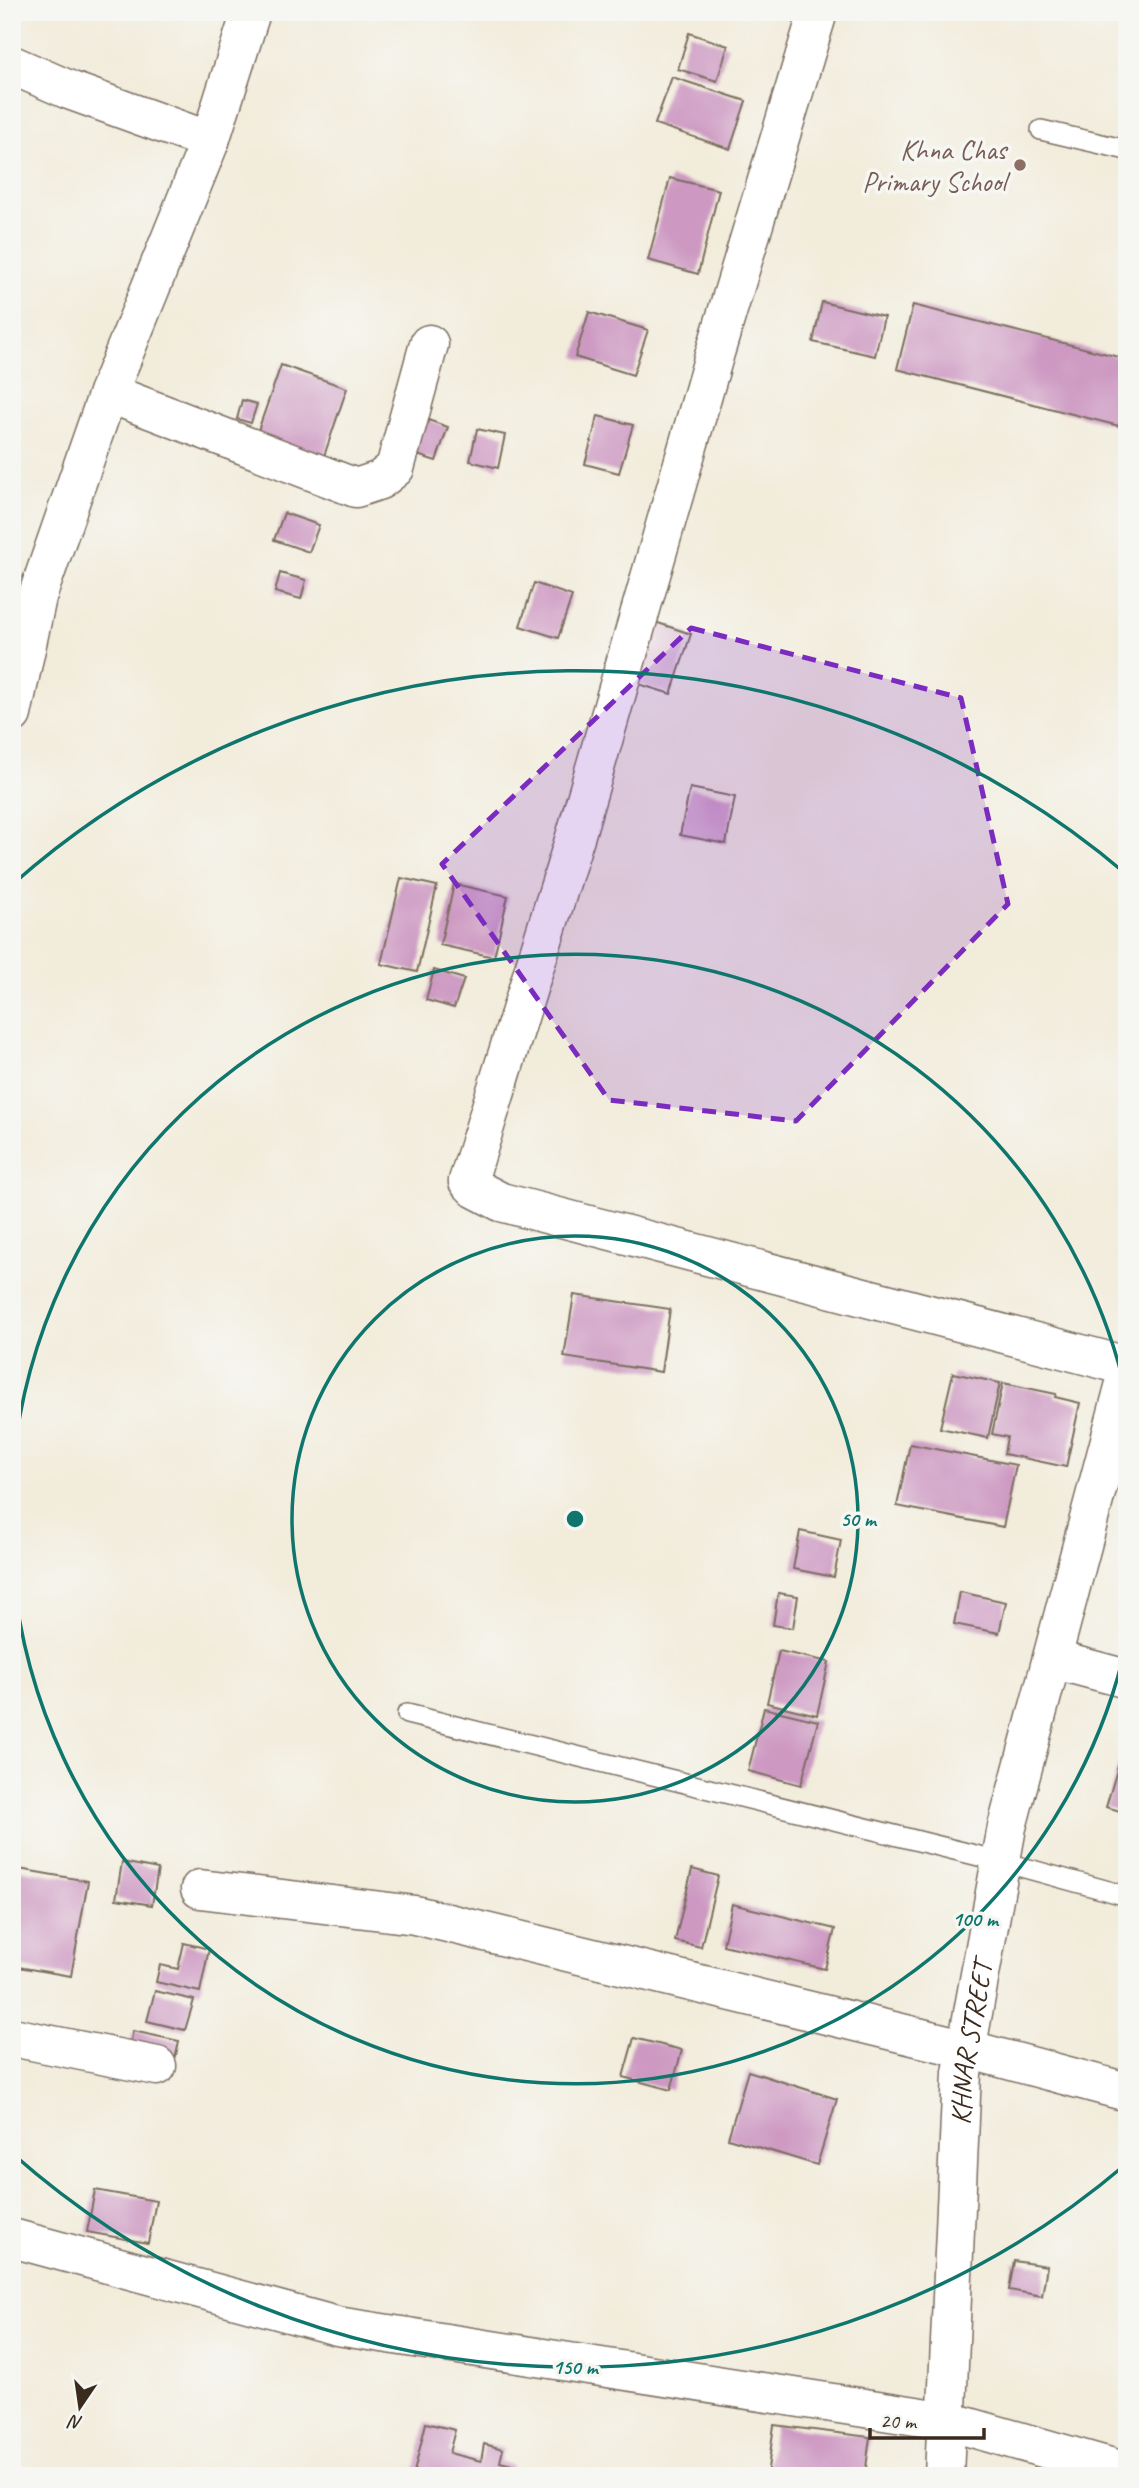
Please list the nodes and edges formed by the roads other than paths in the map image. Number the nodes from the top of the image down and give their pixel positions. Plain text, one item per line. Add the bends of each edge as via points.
1 (251, 12) edge
2 (818, 12) edge
3 (12, 65) edge
4 (1041, 130) dead end
5 (210, 141) junction
6 (1127, 150) edge
7 (429, 344) dead end
8 (108, 393) junction
9 (12, 714) edge
10 (1127, 1366) edge
11 (1127, 1376) edge
12 (1052, 1658) junction
13 (1127, 1678) edge
14 (407, 1714) dead end
15 (999, 1861) junction
16 (200, 1889) dead end
17 (1127, 1896) edge
18 (12, 2037) edge
19 (967, 2049) junction
20 (157, 2066) dead end
21 (1127, 2092) edge
22 (12, 2238) edge
23 (948, 2421) junction
24 (1127, 2472) edge
25 (944, 2476) edge

1 - 5 street
2 - 10 street via 576,834 468,1181 501,1202
3 - 5 street
4 - 6 lane
5 - 8 street
7 - 8 street via 395,468 380,480 356,488
8 - 9 street via 37,597
11 - 12 street, KHNAR STREET
12 - 13 street
12 - 15 street, KHNAR STREET
14 - 15 lane
15 - 17 lane
15 - 19 street, KHNAR STREET
16 - 19 street via 415,1915
18 - 20 street
19 - 21 street
19 - 23 street, KHNAR STREET via 962,2073
22 - 23 street via 337,2326
23 - 24 street
23 - 25 street, KHNAR STREET

